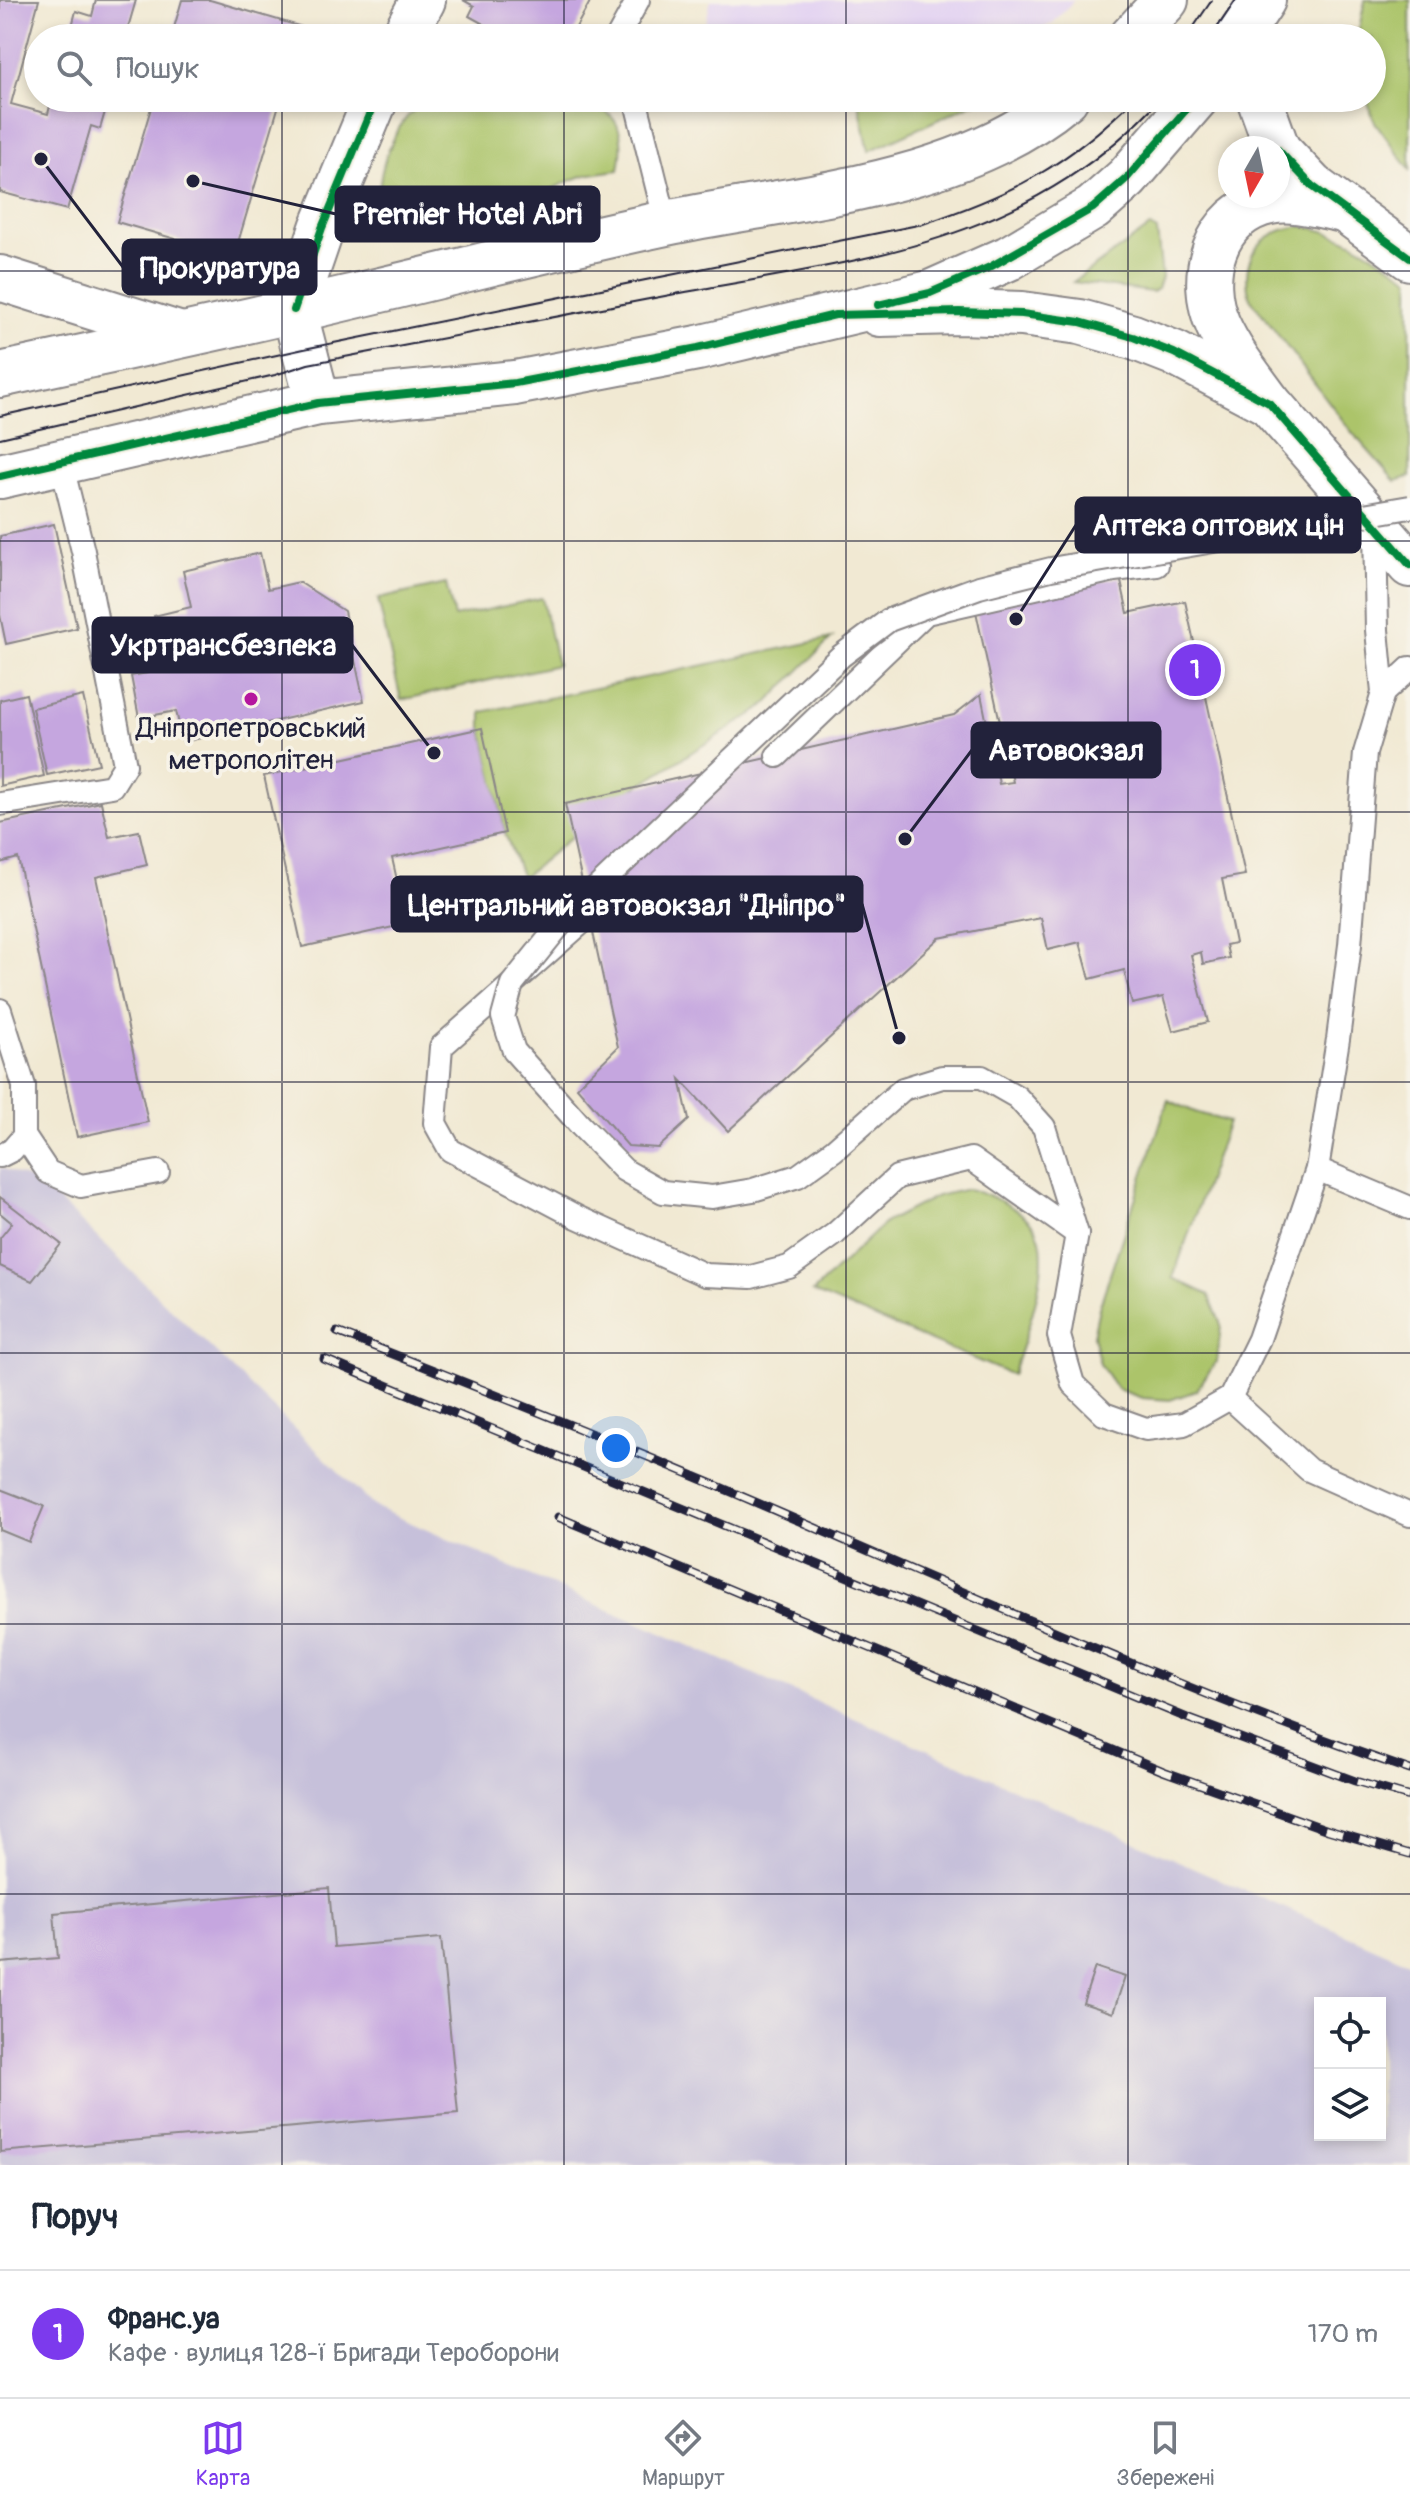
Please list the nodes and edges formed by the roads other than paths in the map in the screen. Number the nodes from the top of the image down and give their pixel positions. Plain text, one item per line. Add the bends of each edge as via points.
1 (423, 0) edge
2 (638, 0) edge
3 (1166, 0) edge
4 (410, 24) edge
5 (626, 24) edge
6 (1144, 24) edge
7 (370, 112) edge
8 (638, 112) edge
9 (1045, 112) edge
10 (1184, 112) edge
11 (1264, 112) edge
12 (1273, 136) edge
13 (1290, 163) edge
14 (1344, 210) junction
15 (666, 223) junction
16 (1410, 258) edge
17 (0, 278) edge
18 (294, 310) junction
19 (835, 315) junction
20 (181, 335) junction
21 (0, 375) edge
22 (318, 403) junction
23 (1269, 403) junction
24 (61, 462) junction
25 (0, 476) edge
26 (1375, 528) junction
27 (1410, 565) edge
28 (1410, 668) edge
29 (1383, 693) junction
30 (777, 756) dead end
31 (0, 804) edge
32 (589, 916) dead end
33 (0, 1010) edge
34 (24, 1136) junction
35 (0, 1156) edge
36 (1317, 1169) junction
37 (158, 1172) dead end
38 (1410, 1208) edge
39 (1077, 1234) junction
40 (1230, 1398) junction
41 (1410, 1515) edge

1 - 4 main road
2 - 5 lane
3 - 6 main road
7 - 18 main road
8 - 15 lane
9 - 15 main road via 1015,132 920,171
10 - 19 main road via 1127,178 1056,231 930,293
11 - 12 main road
13 - 14 main road
14 - 16 main road
14 - 23 main road via 1270,202 1226,227 1214,247 1209,272 1217,323
15 - 18 main road
17 - 20 main road
18 - 20 main road
18 - 22 main road
19 - 22 main road via 515,383
19 - 23 main road via 959,312 1080,322 1174,353
20 - 21 main road
22 - 24 main road
23 - 26 main road
24 - 25 main road
24 - 31 lane via 125,765 112,786
26 - 27 main road
26 - 29 lane
28 - 29 lane
29 - 36 lane via 1365,753 1348,961
30 - 39 lane, bridge via 926,613 1410,507 1051,569 979,587 889,620 841,656 567,916 512,984 503,1017 514,1051 624,1170 663,1192 712,1197 798,1176 903,1089 942,1077 982,1077 1017,1097 1044,1127
32 - 39 lane via 441,1047 435,1123 450,1150 577,1217 705,1275 751,1277 789,1267 835,1234 897,1177 971,1159
33 - 34 lane via 24,1086
34 - 35 lane
34 - 37 lane via 48,1172 81,1186
36 - 38 lane
36 - 40 lane via 1259,1339
39 - 40 lane via 1059,1336 1073,1384 1104,1414 1146,1429 1184,1424
40 - 41 lane via 1309,1470

